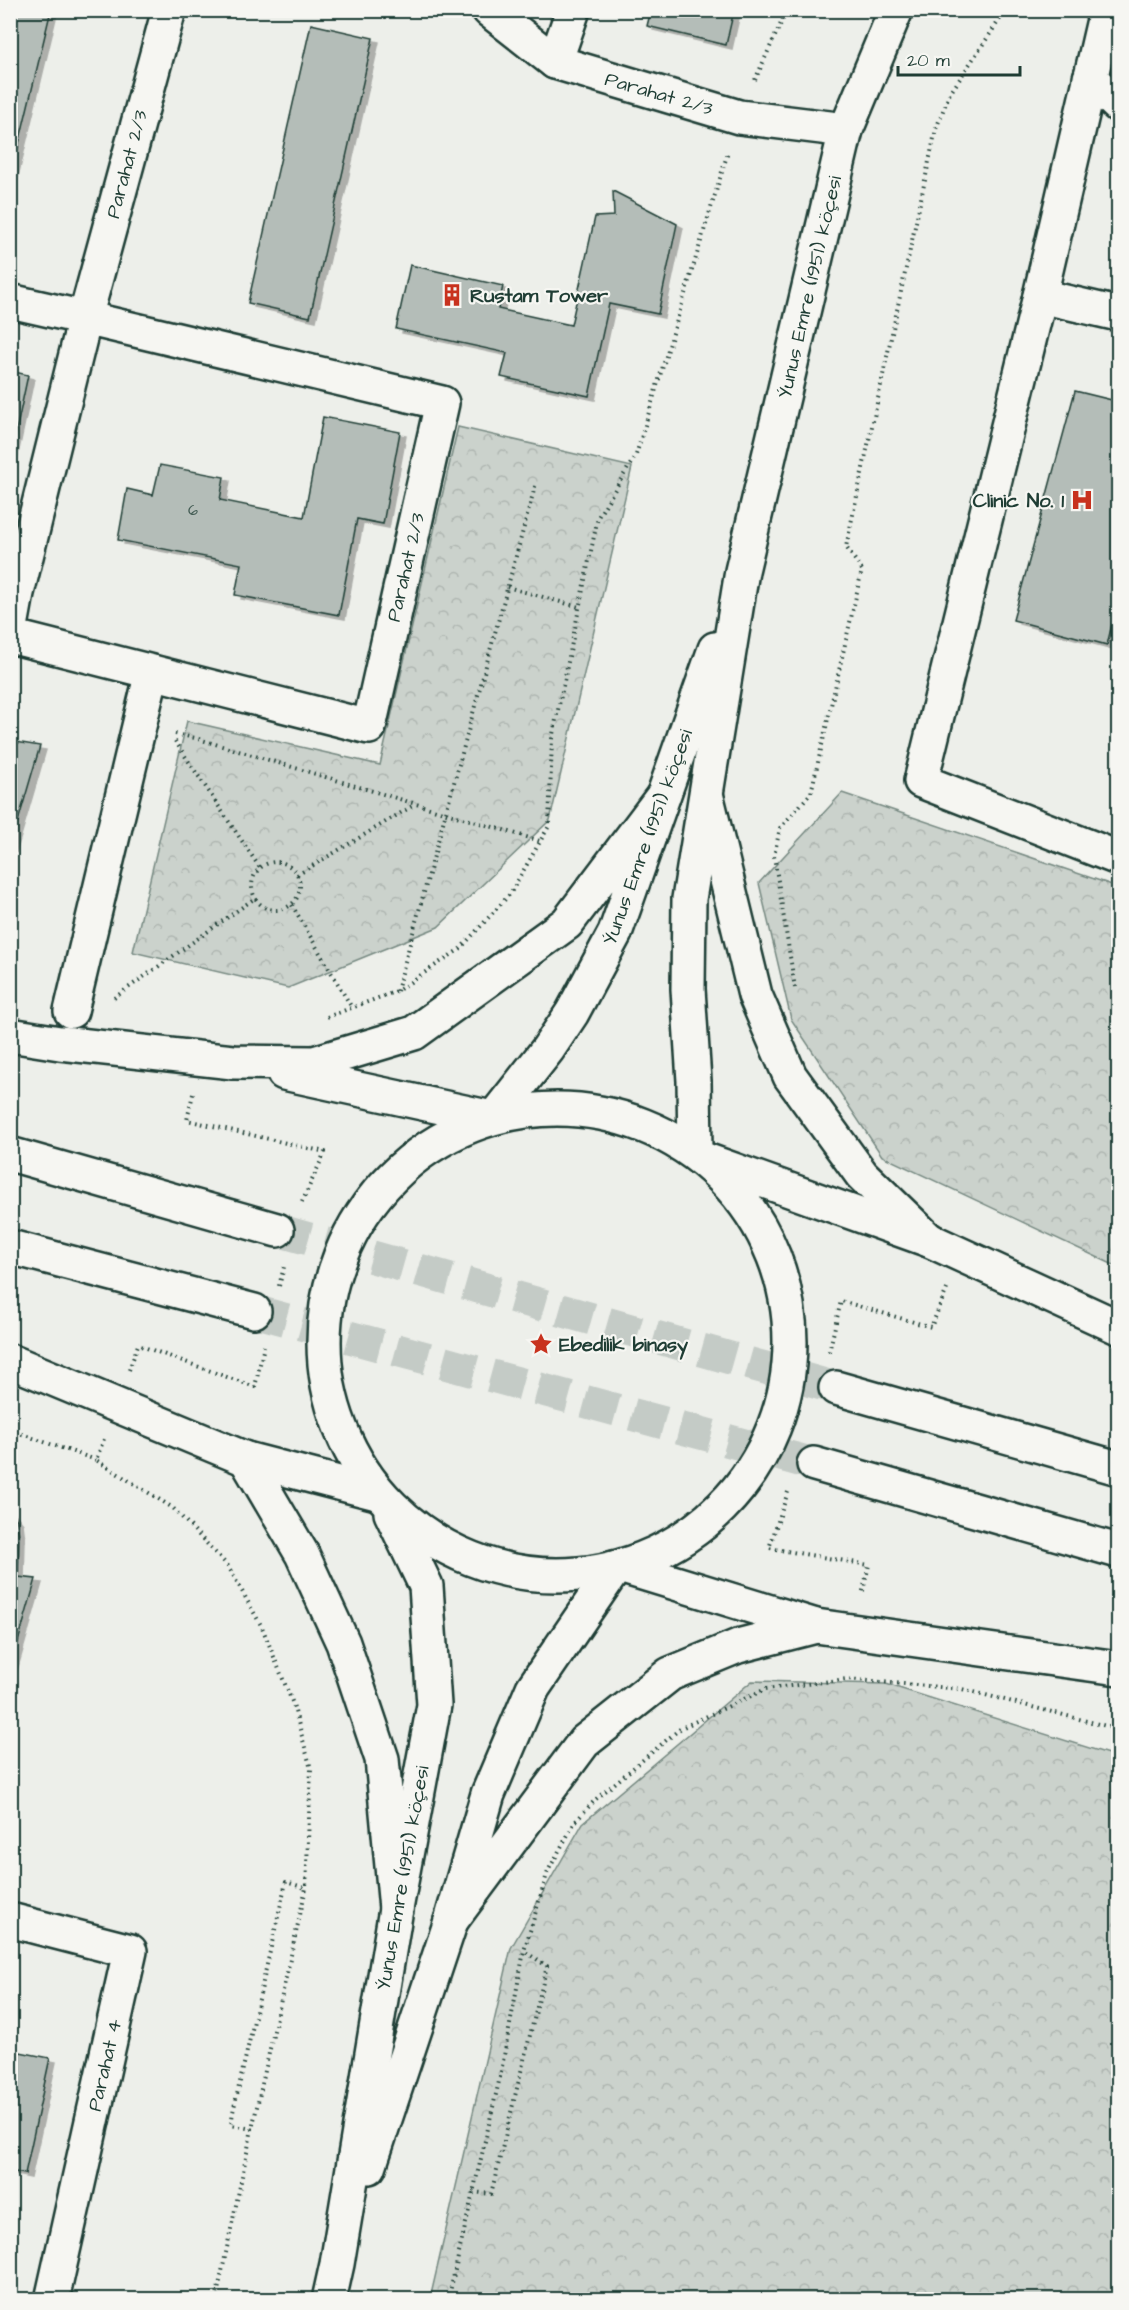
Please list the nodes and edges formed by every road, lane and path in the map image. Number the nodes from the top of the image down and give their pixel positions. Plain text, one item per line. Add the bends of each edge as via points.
1 (169, 10) edge
2 (489, 10) edge
3 (573, 10) edge
4 (896, 10) edge
5 (1006, 10) edge
6 (1110, 15) edge
7 (555, 62) junction
8 (1090, 78) junction
9 (1119, 105) edge
10 (846, 130) junction
11 (1040, 296) junction
12 (10, 300) edge
13 (1119, 314) edge
14 (85, 318) junction
15 (536, 483) dead end
16 (742, 571) junction
17 (507, 587) junction
18 (579, 607) dead end
19 (10, 634) edge
20 (152, 672) junction
21 (170, 733) dead end
22 (195, 738) dead end
23 (663, 796) junction
24 (707, 798) junction
25 (414, 805) junction
26 (445, 814) junction
27 (540, 842) dead end
28 (1119, 858) edge
29 (260, 868) junction
30 (297, 874) junction
31 (255, 898) junction
32 (292, 904) junction
33 (396, 991) dead end
34 (796, 995) dead end
35 (111, 1008) dead end
36 (352, 1008) dead end
37 (71, 1011) dead end
38 (10, 1035) edge
39 (233, 1062) junction
40 (492, 1117) junction
41 (10, 1155) edge
42 (699, 1156) junction
43 (277, 1230) tunnel mouth
44 (929, 1240) junction
45 (10, 1247) edge
46 (254, 1311) tunnel mouth
47 (1119, 1327) edge
48 (10, 1361) edge
49 (836, 1388) tunnel mouth
50 (10, 1430) edge
51 (246, 1459) junction
52 (96, 1460) dead end
53 (814, 1464) tunnel mouth
54 (1119, 1468) edge
55 (381, 1497) junction
56 (1119, 1551) edge
57 (619, 1568) junction
58 (816, 1626) junction
59 (1119, 1668) edge
60 (1119, 1729) edge
61 (396, 1909) junction
62 (10, 1920) edge
63 (451, 1921) junction
64 (524, 1951) junction
65 (252, 2129) junction
66 (473, 2192) junction
67 (337, 2264) junction
68 (52, 2300) edge
69 (216, 2300) edge
70 (328, 2300) edge
71 (448, 2300) edge

1 - 14 street, Parahat 2/3
2 - 7 street, Parahat 2/3
3 - 7 street
4 - 10 street, Ýunus Emre (1951) köçesi
5 - 34 path via 949,95 936,129 846,547 862,570 811,793 780,828 778,837 774,856
6 - 8 street
7 - 10 street, Parahat 2/3 via 739,117
8 - 9 street
8 - 11 street
10 - 16 street, Ýunus Emre (1951) köçesi
11 - 13 street
11 - 28 street via 921,781
12 - 14 street, Parahat 2/3
14 - 19 street, Parahat 2/3
14 - 20 street, Parahat 2/3 via 442,403 369,727
15 - 17 path
16 - 23 street, Ýunus Emre (1951) köçesi
16 - 24 street, Ýunus Emre (1951) köçesi
17 - 18 path
17 - 26 path
19 - 20 street, Parahat 2/3
20 - 37 street
21 - 29 path
22 - 25 path
23 - 39 street via 567,922 414,1033 314,1063
23 - 40 street, Ýunus Emre (1951) köçesi via 615,933 548,1049
24 - 42 street, Ýunus Emre (1951) köçesi via 689,899 688,989
24 - 44 street via 755,995 790,1076 862,1175
25 - 26 path
25 - 30 path
26 - 27 path
26 - 33 path
29 - 30 path via 281,862
29 - 31 path via 252,887
30 - 32 path via 300,886
31 - 32 path via 272,910 283,910
31 - 35 path via 113,999
32 - 36 path
38 - 39 street
39 - 40 street
40 - 42 street via 536,1108 585,1109 633,1119 668,1135
40 - 55 street via 419,1152 365,1207 332,1275 322,1352 338,1427
41 - 43 street
42 - 44 street
42 - 57 street via 750,1209 781,1275 790,1348 777,1420 742,1484 689,1535
44 - 47 street
45 - 46 street
48 - 51 street
49 - 54 street
50 - 52 path
51 - 55 street
51 - 61 street via 302,1554 343,1643 382,1760
53 - 56 street
55 - 57 street via 417,1530 464,1557 515,1573 570,1576
55 - 61 street, Ýunus Emre (1951) köçesi via 426,1586 434,1705
57 - 58 street
57 - 63 street, Ýunus Emre (1951) köçesi via 533,1688 488,1794
58 - 59 street
58 - 63 street via 738,1646 670,1674 584,1742
60 - 64 path via 962,1689 847,1679 766,1689 681,1728 596,1799 575,1822 548,1871
61 - 67 street, Ýunus Emre (1951) köçesi
62 - 68 street, Parahat 4 via 130,1951
63 - 67 street, Ýunus Emre (1951) köçesi
64 - 66 path
64 - 66 path via 547,1966 491,2194
65 - 65 path via 306,1888 286,1882 231,2125
65 - 69 path
66 - 71 path
67 - 70 street, Ýunus Emre (1951) köçesi

